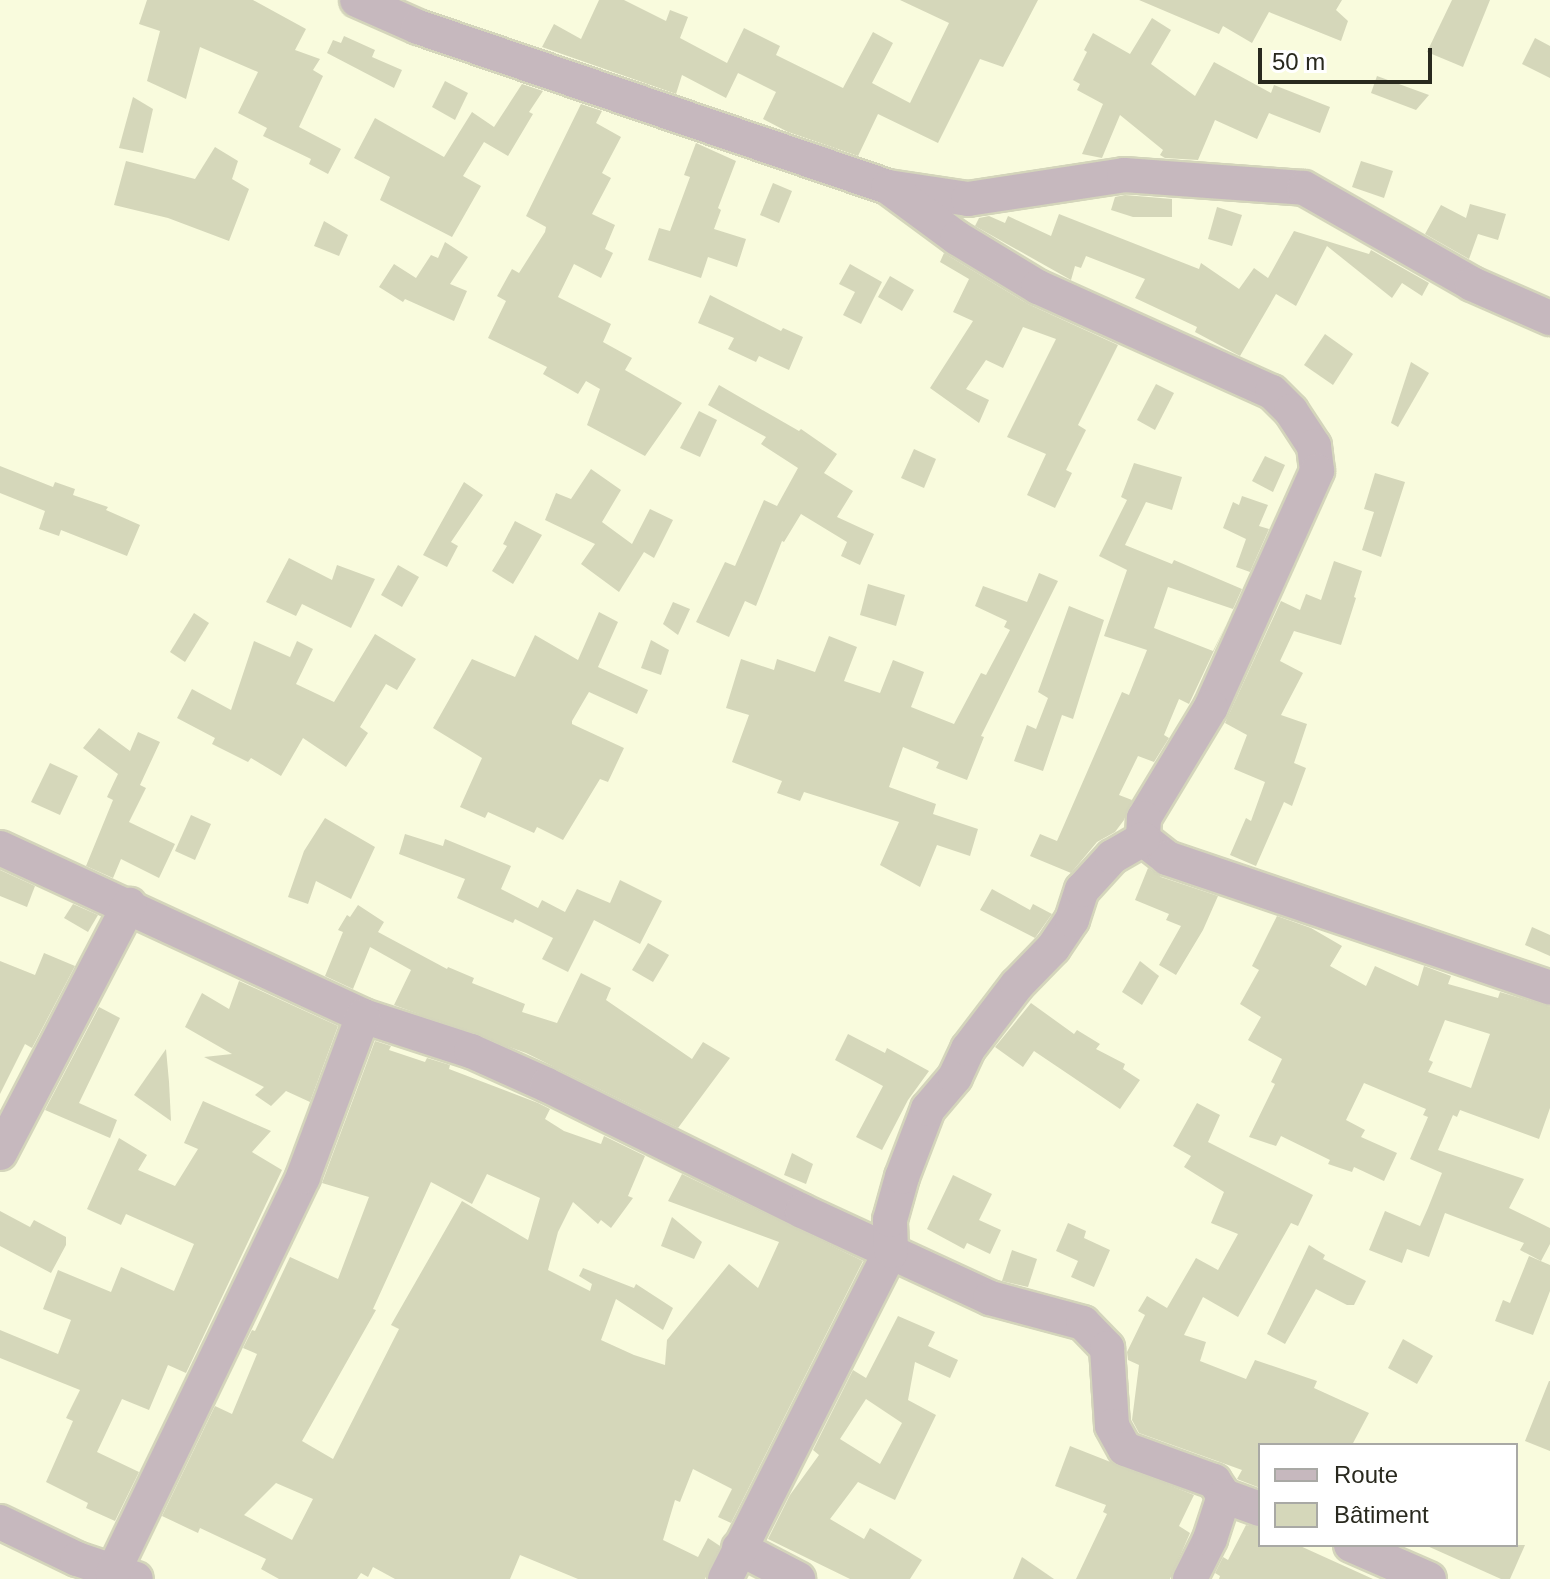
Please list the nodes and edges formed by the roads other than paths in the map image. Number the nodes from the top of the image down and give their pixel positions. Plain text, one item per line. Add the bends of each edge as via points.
1 (357, 0) edge
2 (888, 187) junction
3 (1550, 318) edge
4 (1143, 839) junction
5 (0, 848) edge
6 (129, 905) junction
7 (1550, 988) edge
8 (363, 1016) junction
9 (0, 1153) edge
10 (891, 1251) junction
11 (1224, 1496) junction
12 (1258, 1508) edge
13 (0, 1522) edge
14 (1356, 1547) edge
15 (739, 1548) junction
16 (121, 1577) edge
17 (725, 1579) edge
18 (798, 1579) edge
19 (1190, 1579) edge
20 (1429, 1579) edge

1 - 2 street via 418,27
2 - 3 street via 968,199 1124,175 1304,188 1472,284
2 - 4 street via 957,238 1038,287 1272,392 1314,446 1317,471 1211,707 1144,818
4 - 7 street via 1167,858
4 - 10 street via 1112,857 1082,890 1072,920 1053,948 1017,985 928,1109 890,1220
5 - 6 street
6 - 8 street
6 - 9 street
8 - 10 street via 471,1051
8 - 16 street via 303,1177
10 - 11 street via 990,1298 1083,1323 1107,1348 1112,1426 1125,1449 1214,1481
10 - 15 street
11 - 12 street
11 - 19 street
13 - 16 street
14 - 20 street
15 - 17 street
15 - 18 street

